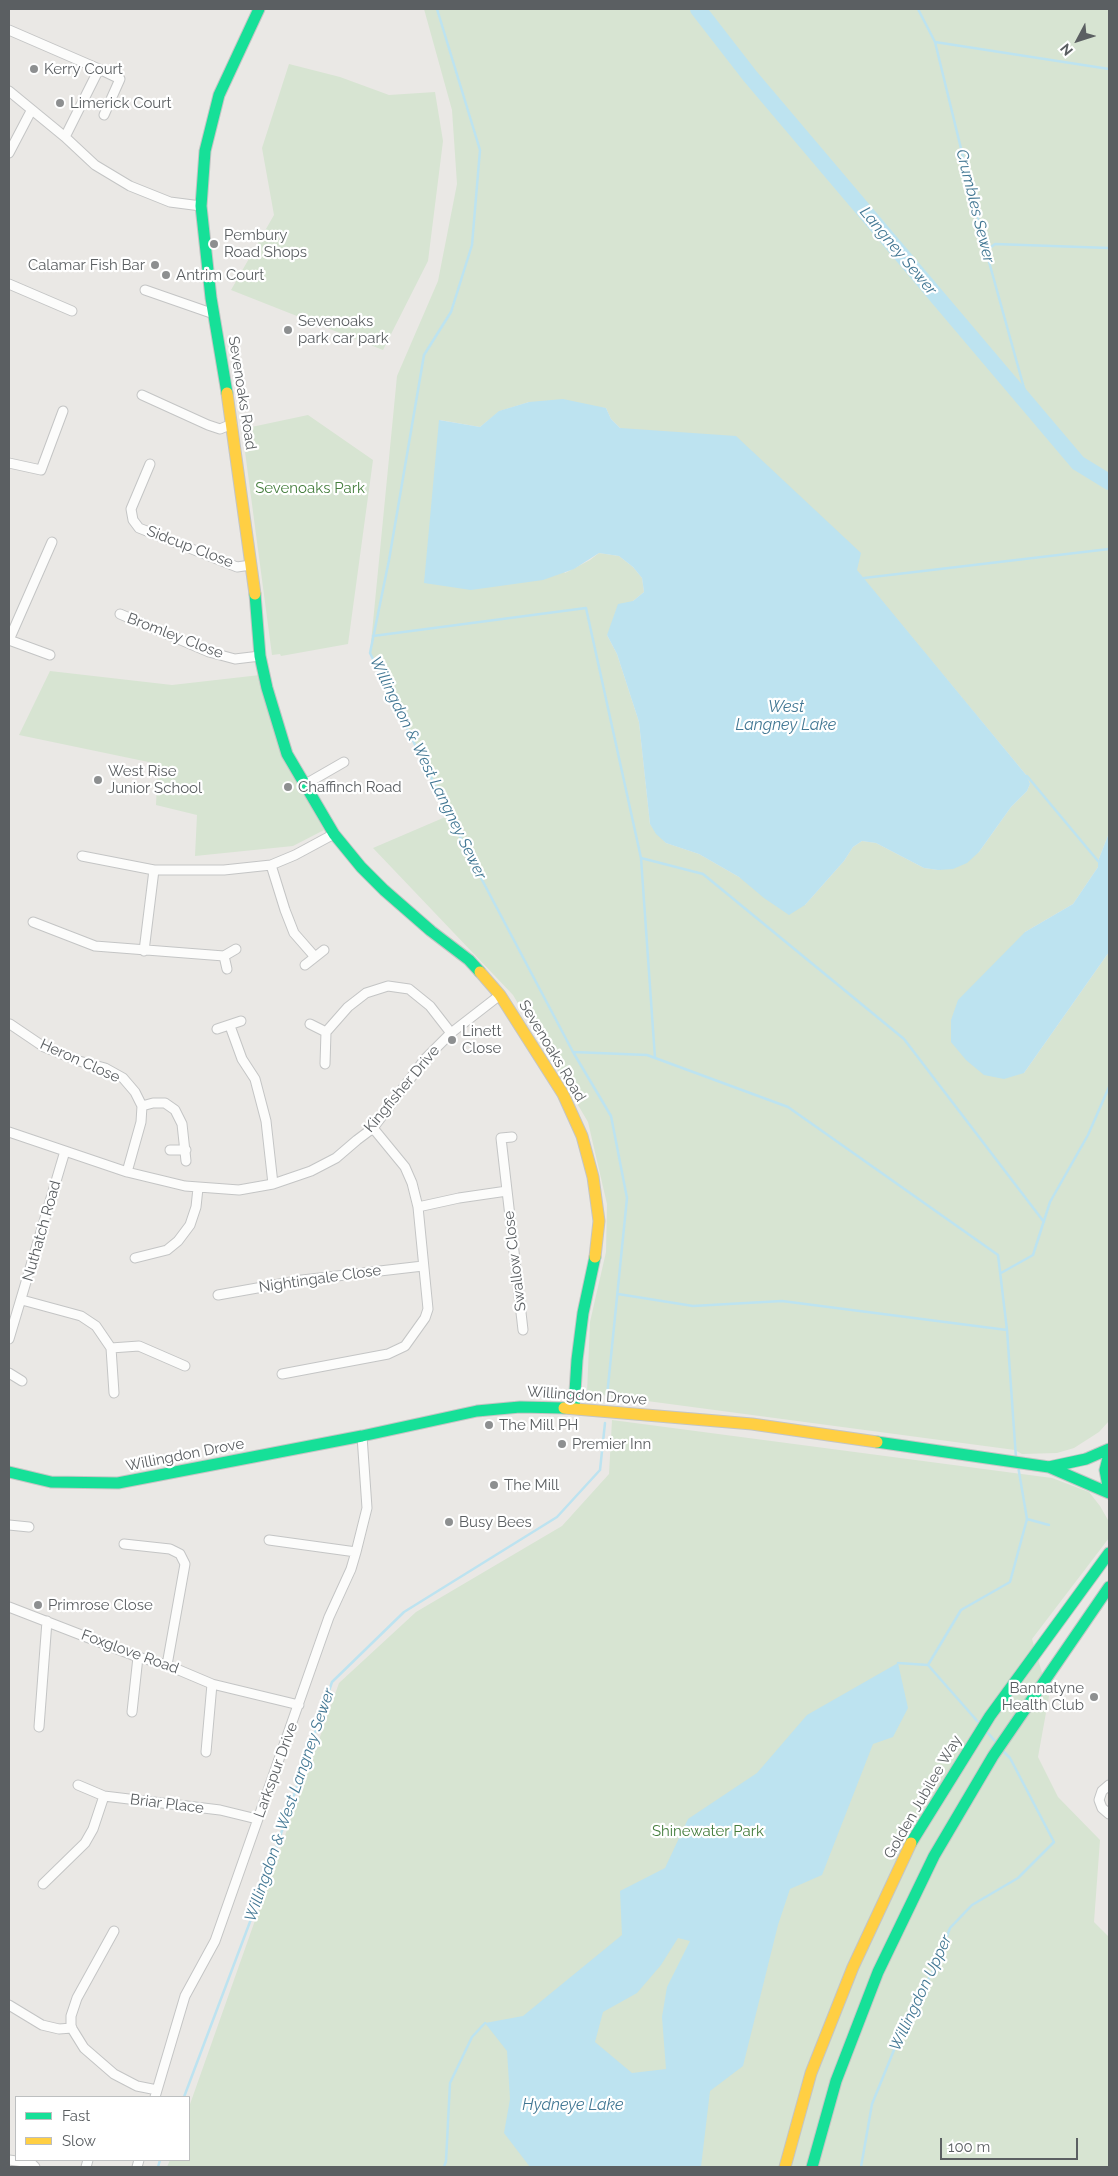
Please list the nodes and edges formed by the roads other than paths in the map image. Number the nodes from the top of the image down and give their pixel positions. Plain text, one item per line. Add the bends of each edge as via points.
1 (259, 9) edge
2 (9, 30) edge
3 (99, 69) junction
4 (9, 91) edge
5 (31, 111) junction
6 (104, 115) dead end
7 (65, 137) junction
8 (9, 153) edge
9 (201, 206) junction
10 (9, 284) edge
11 (145, 290) dead end
12 (72, 311) dead end
13 (214, 314) junction
14 (142, 395) dead end
15 (63, 412) dead end
16 (232, 424) junction
17 (9, 463) edge
18 (150, 464) dead end
19 (52, 542) dead end
20 (251, 565) junction
21 (120, 614) dead end
22 (9, 640) edge
23 (50, 655) dead end
24 (260, 656) junction
25 (344, 762) dead end
26 (304, 785) junction
27 (334, 834) junction
28 (82, 856) dead end
29 (271, 864) junction
30 (154, 870) junction
31 (33, 922) dead end
32 (236, 949) dead end
33 (324, 950) dead end
34 (144, 951) junction
35 (224, 956) junction
36 (314, 957) junction
37 (305, 965) dead end
38 (227, 969) dead end
39 (500, 995) junction
40 (241, 1021) dead end
41 (10, 1024) edge
42 (310, 1024) dead end
43 (230, 1026) junction
44 (218, 1029) dead end
45 (326, 1032) junction
46 (451, 1033) junction
47 (324, 1064) dead end
48 (142, 1106) junction
49 (373, 1128) junction
50 (9, 1132) edge
51 (512, 1137) dead end
52 (170, 1150) dead end
53 (186, 1150) junction
54 (65, 1151) junction
55 (186, 1161) dead end
56 (127, 1172) junction
57 (273, 1184) junction
58 (198, 1188) junction
59 (507, 1191) junction
60 (418, 1207) junction
61 (135, 1258) dead end
62 (423, 1266) junction
63 (218, 1295) dead end
64 (22, 1300) junction
65 (523, 1330) dead end
66 (9, 1339) edge
67 (112, 1348) junction
68 (185, 1366) dead end
69 (9, 1373) edge
70 (282, 1374) dead end
71 (22, 1381) dead end
72 (114, 1393) dead end
73 (574, 1408) junction
74 (362, 1436) junction
75 (1109, 1448) edge
76 (1109, 1454) edge
77 (1049, 1467) junction
78 (9, 1472) edge
79 (1109, 1492) edge
80 (9, 1525) edge
81 (29, 1527) dead end
82 (269, 1540) dead end
83 (124, 1544) dead end
84 (356, 1552) junction
85 (1109, 1554) edge
86 (1109, 1587) edge
87 (9, 1607) edge
88 (47, 1621) junction
89 (138, 1657) junction
90 (167, 1665) junction
91 (212, 1684) junction
92 (299, 1705) junction
93 (132, 1712) dead end
94 (39, 1727) dead end
95 (206, 1752) dead end
96 (78, 1785) dead end
97 (1109, 1785) edge
98 (104, 1796) junction
99 (1109, 1814) edge
100 (257, 1820) junction
101 (43, 1884) dead end
102 (114, 1931) dead end
103 (90, 1951) dead end
104 (100, 1955) junction
105 (9, 2005) edge
106 (72, 2028) junction
107 (156, 2094) edge
108 (9, 2160) edge
109 (35, 2167) edge
110 (785, 2167) edge
111 (812, 2167) edge

1 - 9 main road, Sevenoaks Road via 219,94 205,151
2 - 3 street
3 - 6 street via 120,79
3 - 7 street
4 - 5 street
5 - 7 street
5 - 8 street
7 - 9 street via 95,165 130,186 170,202
9 - 13 main road, Sevenoaks Road
10 - 12 street
11 - 13 street
13 - 16 main road, Sevenoaks Road
14 - 16 street via 220,429
15 - 17 street via 41,470
16 - 20 main road, Sevenoaks Road
18 - 20 street, Sidcup Close via 131,509 139,528 237,567
19 - 22 street
20 - 24 main road, Sevenoaks Road
21 - 24 street, Bromley Close via 209,652 235,659
22 - 23 street
24 - 26 main road, Sevenoaks Road via 287,754
25 - 26 street
26 - 27 main road, Sevenoaks Road
27 - 29 street via 295,856
27 - 39 main road, Sevenoaks Road via 360,867 431,931 469,960
28 - 30 street
29 - 30 street via 224,870
29 - 36 street via 294,933
30 - 34 street
31 - 34 street via 95,946
32 - 35 street
33 - 36 street
34 - 35 street
35 - 38 street
36 - 37 street
39 - 46 street, Kingfisher Drive
39 - 73 main road, Sevenoaks Road via 563,1094 582,1136 593,1177 599,1221 594,1266 583,1313
40 - 43 street
41 - 48 street, Heron Close via 44,1047 105,1068 123,1078 136,1092
42 - 45 street
43 - 44 street
43 - 57 street via 242,1059 255,1079 266,1120
45 - 46 street via 348,1007 366,993 388,986 409,989 430,1006
45 - 47 street
46 - 49 street, Kingfisher Drive via 424,1058
48 - 53 street via 165,1103 175,1110 182,1124
48 - 56 street via 141,1122
49 - 57 street, Kingfisher Drive via 336,1158 312,1171
49 - 60 street via 405,1167
50 - 54 street, Kingfisher Drive
51 - 59 street, Swallow Close via 501,1138
52 - 53 street
53 - 55 street
54 - 56 street, Kingfisher Drive
54 - 64 street, Nuthatch Road
56 - 58 street, Kingfisher Drive
57 - 58 street, Kingfisher Drive via 239,1190
58 - 61 street via 190,1225 178,1241 167,1250
59 - 60 street, Swallow Close
59 - 65 street, Swallow Close
60 - 62 street
62 - 63 street, Nightingale Close via 302,1280
62 - 70 street via 428,1309 404,1346 388,1354
64 - 66 street, Nuthatch Road
64 - 67 street via 81,1316 96,1326
67 - 68 street via 139,1346
67 - 72 street
69 - 71 street
73 - 74 main road, Willingdon Drove via 520,1407 477,1411
73 - 77 main road, Willingdon Drove via 752,1424
74 - 78 main road, Willingdon Drove via 118,1483 50,1482
74 - 84 street, Larkspur Drive via 367,1508
75 - 77 main road, Willingdon Drove via 1086,1459
76 - 79 main road via 1105,1470
77 - 79 main road, Willingdon Drove
80 - 81 street
82 - 84 street
83 - 90 street via 170,1549 180,1554 185,1564
84 - 92 street, Larkspur Drive via 329,1617
85 - 110 main road, Golden Jubilee Way via 990,1716 910,1844 853,1966 811,2073
86 - 111 main road via 1006,1736 934,1856 878,1972 836,2081
87 - 88 street, Foxglove Road
88 - 89 street, Foxglove Road
88 - 94 street
89 - 90 street, Foxglove Road
89 - 93 street
90 - 91 street, Foxglove Road
91 - 92 street, Foxglove Road
91 - 95 street
92 - 100 street, Larkspur Drive
96 - 98 street, Briar Place
97 - 99 street via 1102,1790 1099,1800
98 - 100 street, Briar Place via 220,1810
98 - 101 street via 85,1843
100 - 107 street, Larkspur Drive via 214,1941 185,1996
102 - 104 street
103 - 104 street
104 - 106 street via 77,1998 71,2016
105 - 106 street via 42,2026
106 - 107 street via 84,2048 114,2074
108 - 109 street

